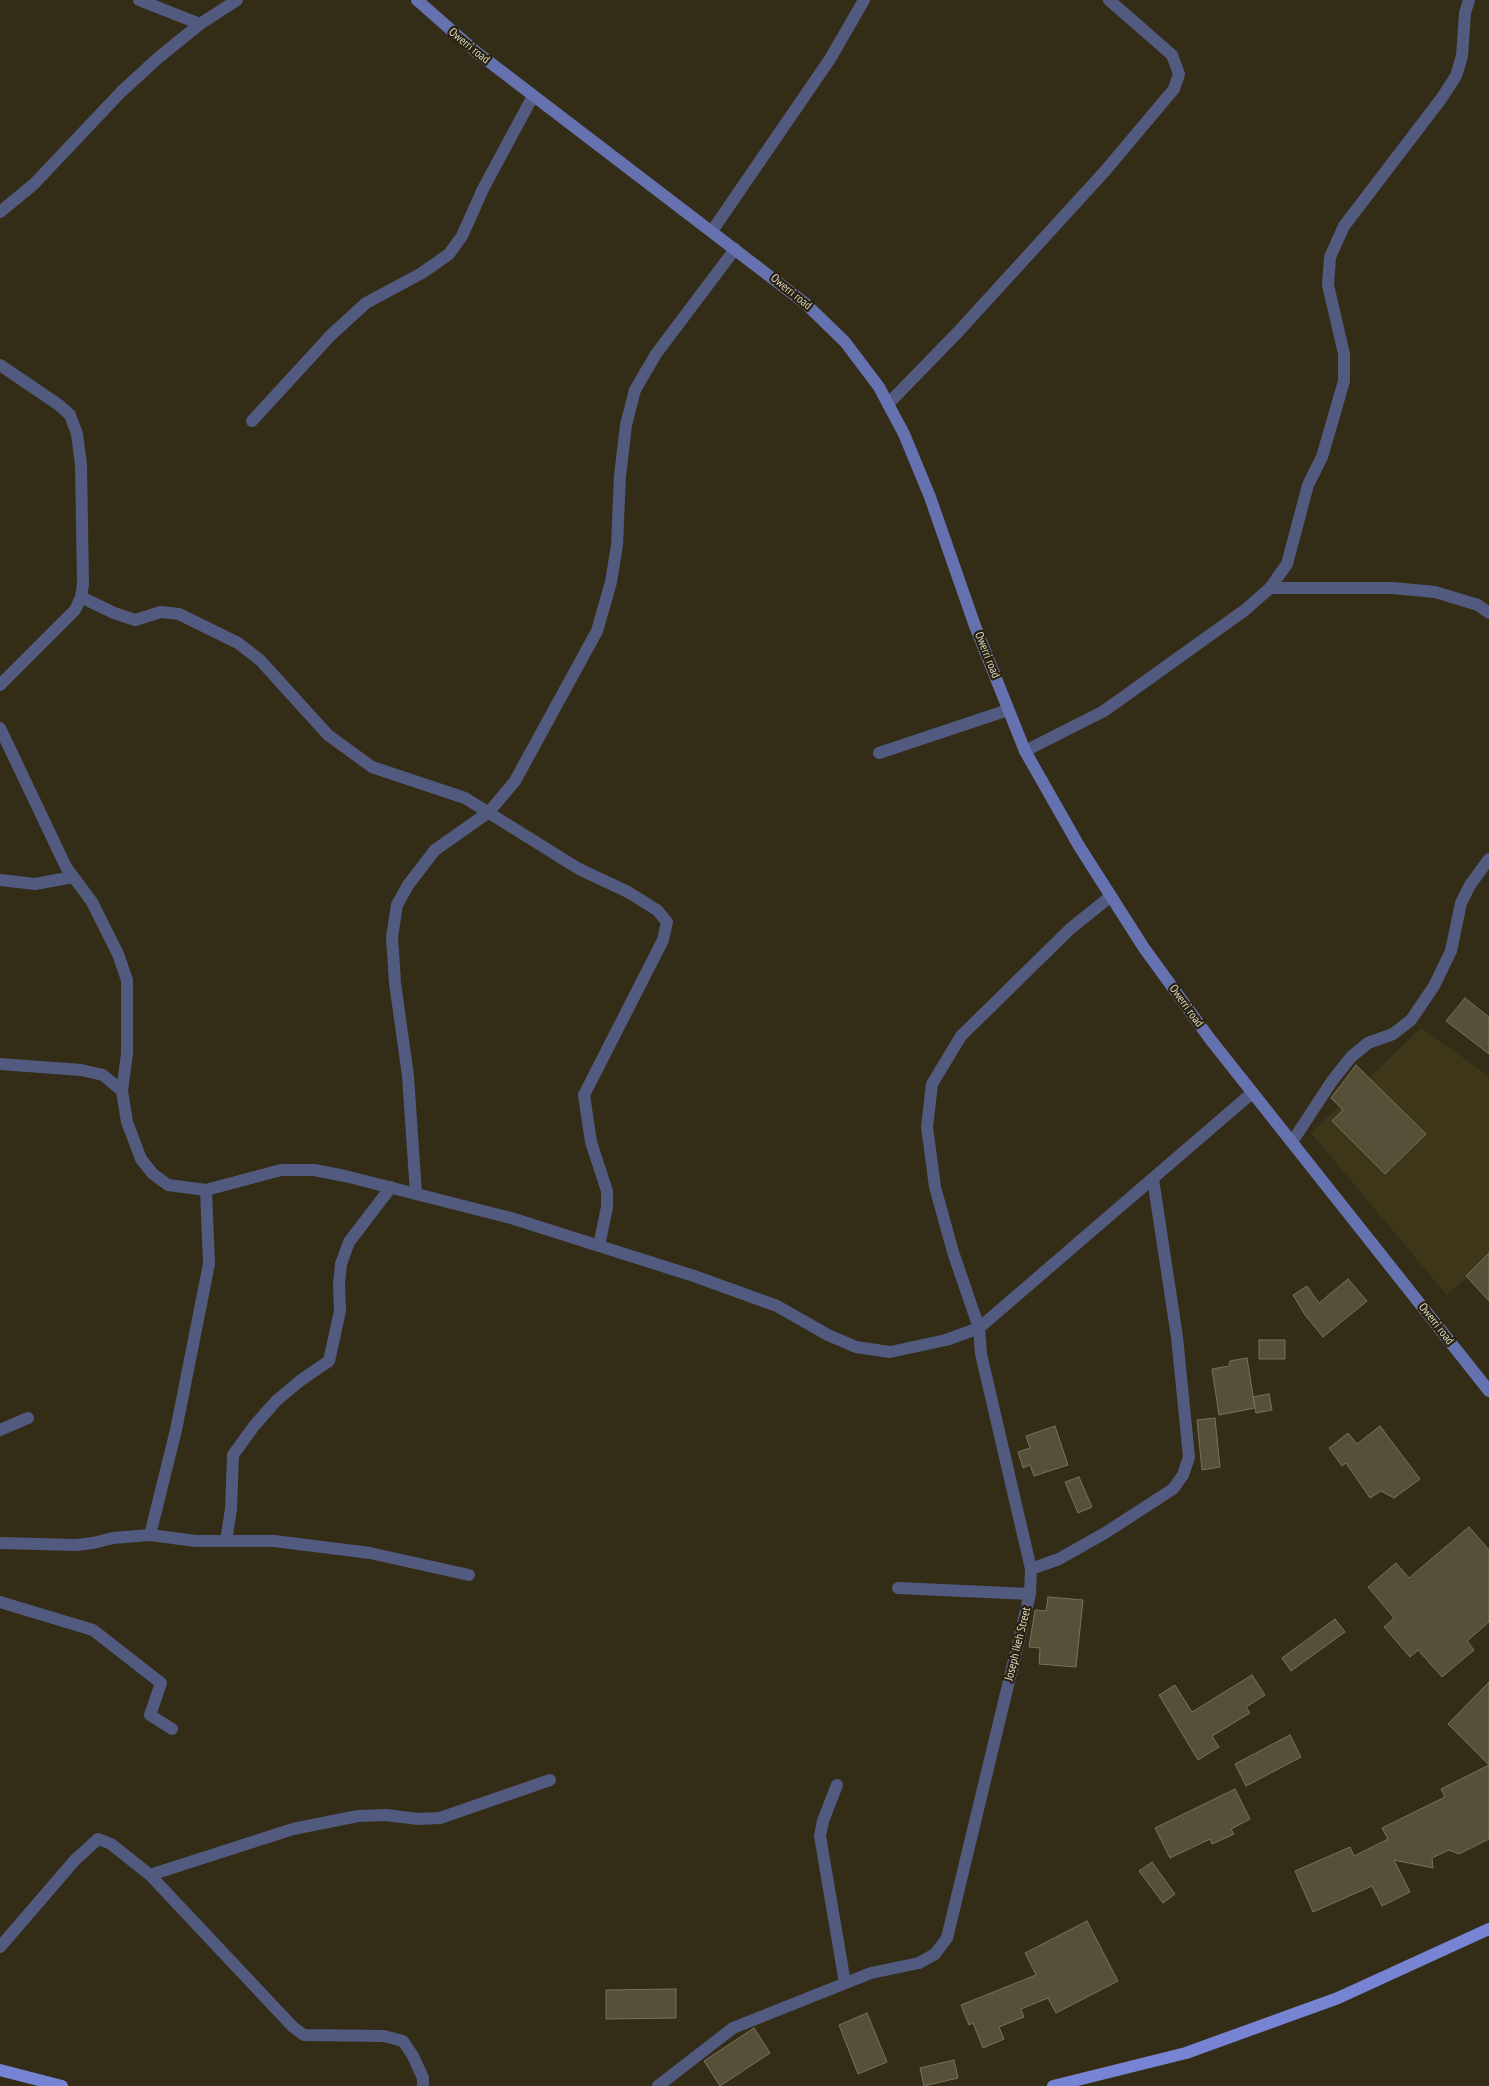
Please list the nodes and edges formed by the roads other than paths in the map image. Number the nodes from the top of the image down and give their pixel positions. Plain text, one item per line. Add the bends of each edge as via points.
1 (139, 0) edge
2 (237, 0) edge
3 (417, 0) edge
4 (864, 0) edge
5 (1109, 0) edge
6 (1469, 0) edge
7 (200, 24) junction
8 (534, 96) junction
9 (0, 212) edge
10 (712, 231) junction
11 (735, 249) junction
12 (0, 365) edge
13 (888, 404) junction
14 (252, 421) dead end
15 (1270, 588) junction
16 (82, 597) junction
17 (1489, 613) edge
18 (0, 685) edge
19 (1008, 710) junction
20 (0, 728) edge
21 (1025, 752) junction
22 (879, 753) dead end
23 (489, 812) junction
24 (1489, 859) edge
25 (73, 877) junction
26 (0, 880) edge
27 (1111, 896) junction
28 (0, 1064) edge
29 (122, 1091) junction
30 (1252, 1093) junction
31 (1292, 1142) junction
32 (1153, 1179) junction
33 (391, 1187) junction
34 (206, 1190) junction
35 (416, 1194) junction
36 (599, 1246) junction
37 (979, 1328) junction
38 (1489, 1391) edge
39 (28, 1418) dead end
40 (0, 1430) edge
41 (150, 1535) junction
42 (226, 1541) junction
43 (0, 1544) edge
44 (1031, 1569) junction
45 (469, 1575) dead end
46 (898, 1588) dead end
47 (1030, 1594) junction
48 (0, 1602) edge
49 (172, 1729) dead end
50 (550, 1780) dead end
51 (837, 1785) dead end
52 (150, 1875) junction
53 (1489, 1929) edge
54 (0, 1947) edge
55 (846, 1983) junction
56 (0, 2070) edge
57 (62, 2086) edge
58 (423, 2086) edge
59 (658, 2086) edge
60 (1052, 2086) edge

1 - 7 street
2 - 7 street
3 - 8 main road, Owerri road via 475,52
4 - 10 street via 825,67
5 - 13 street via 1172,55 1179,74 1174,89 1098,178
6 - 15 street via 1462,56 1456,76 1344,226 1330,256 1328,285 1344,354 1344,381 1322,456 1308,485 1287,564
7 - 9 street via 121,92 34,184
8 - 10 main road, Owerri road
8 - 14 street via 462,236 449,254 422,273 366,303 331,335
10 - 11 main road, Owerri road
11 - 13 main road, Owerri road via 806,304 845,342
11 - 23 street via 656,354 635,390 626,425 621,468 617,545 611,582 597,631 515,781
12 - 16 street via 59,405 70,415 77,434 81,465
13 - 19 main road, Owerri road via 930,497
15 - 17 street via 1393,588 1434,592 1478,605
15 - 21 street via 1246,610 1104,711
16 - 18 street via 69,616
16 - 23 street via 135,620 162,612 179,614 238,643 260,660 328,735 346,750 372,767 438,788
19 - 21 main road, Owerri road
19 - 22 street
20 - 25 street
21 - 27 main road, Owerri road
23 - 35 street via 435,850 397,905 392,937 395,983 408,1076
23 - 36 street via 579,869 628,892 656,910 666,922 663,940 584,1095 591,1142 607,1192
24 - 31 street via 1461,903 1451,951 1434,986 1411,1020 1393,1034 1368,1043 1351,1057
25 - 26 street via 35,884
25 - 29 street via 92,902 127,980 127,1054
27 - 30 main road, Owerri road via 1144,948
27 - 37 street, Joseph Ikeh Street via 1063,934 960,1036 932,1084 927,1126 935,1188
28 - 29 street via 96,1073
29 - 34 street via 134,1141 142,1160 153,1174 168,1185
30 - 31 main road, Owerri road
30 - 32 street
31 - 38 main road, Owerri road
32 - 37 street
32 - 44 street via 1177,1337 1189,1458 1184,1475 1173,1489 1082,1546
33 - 34 street via 314,1170 282,1170
33 - 35 street
33 - 42 street via 349,1242 341,1264 338,1284 340,1311 329,1361 276,1401 233,1456
34 - 41 street via 209,1264 176,1430
35 - 36 street via 511,1218
36 - 37 street via 777,1306 856,1347 890,1352 946,1340
37 - 44 street, Joseph Ikeh Street via 981,1354
39 - 40 street
41 - 42 street
41 - 43 street via 76,1545
42 - 45 street via 274,1541 370,1553
44 - 47 street, Joseph Ikeh Street
46 - 47 street
47 - 55 street, Joseph Ikeh Street via 947,1938 935,1954 919,1963 871,1973
48 - 49 street via 93,1630 161,1683 150,1715
50 - 52 street via 440,1818 358,1816 293,1828
51 - 55 street via 820,1836
52 - 54 street via 111,1844 98,1839
52 - 58 street via 293,2027 304,2034 384,2036 403,2041 420,2070
53 - 60 main road via 1338,1998 1204,2046
55 - 59 street via 733,2028
56 - 57 main road

